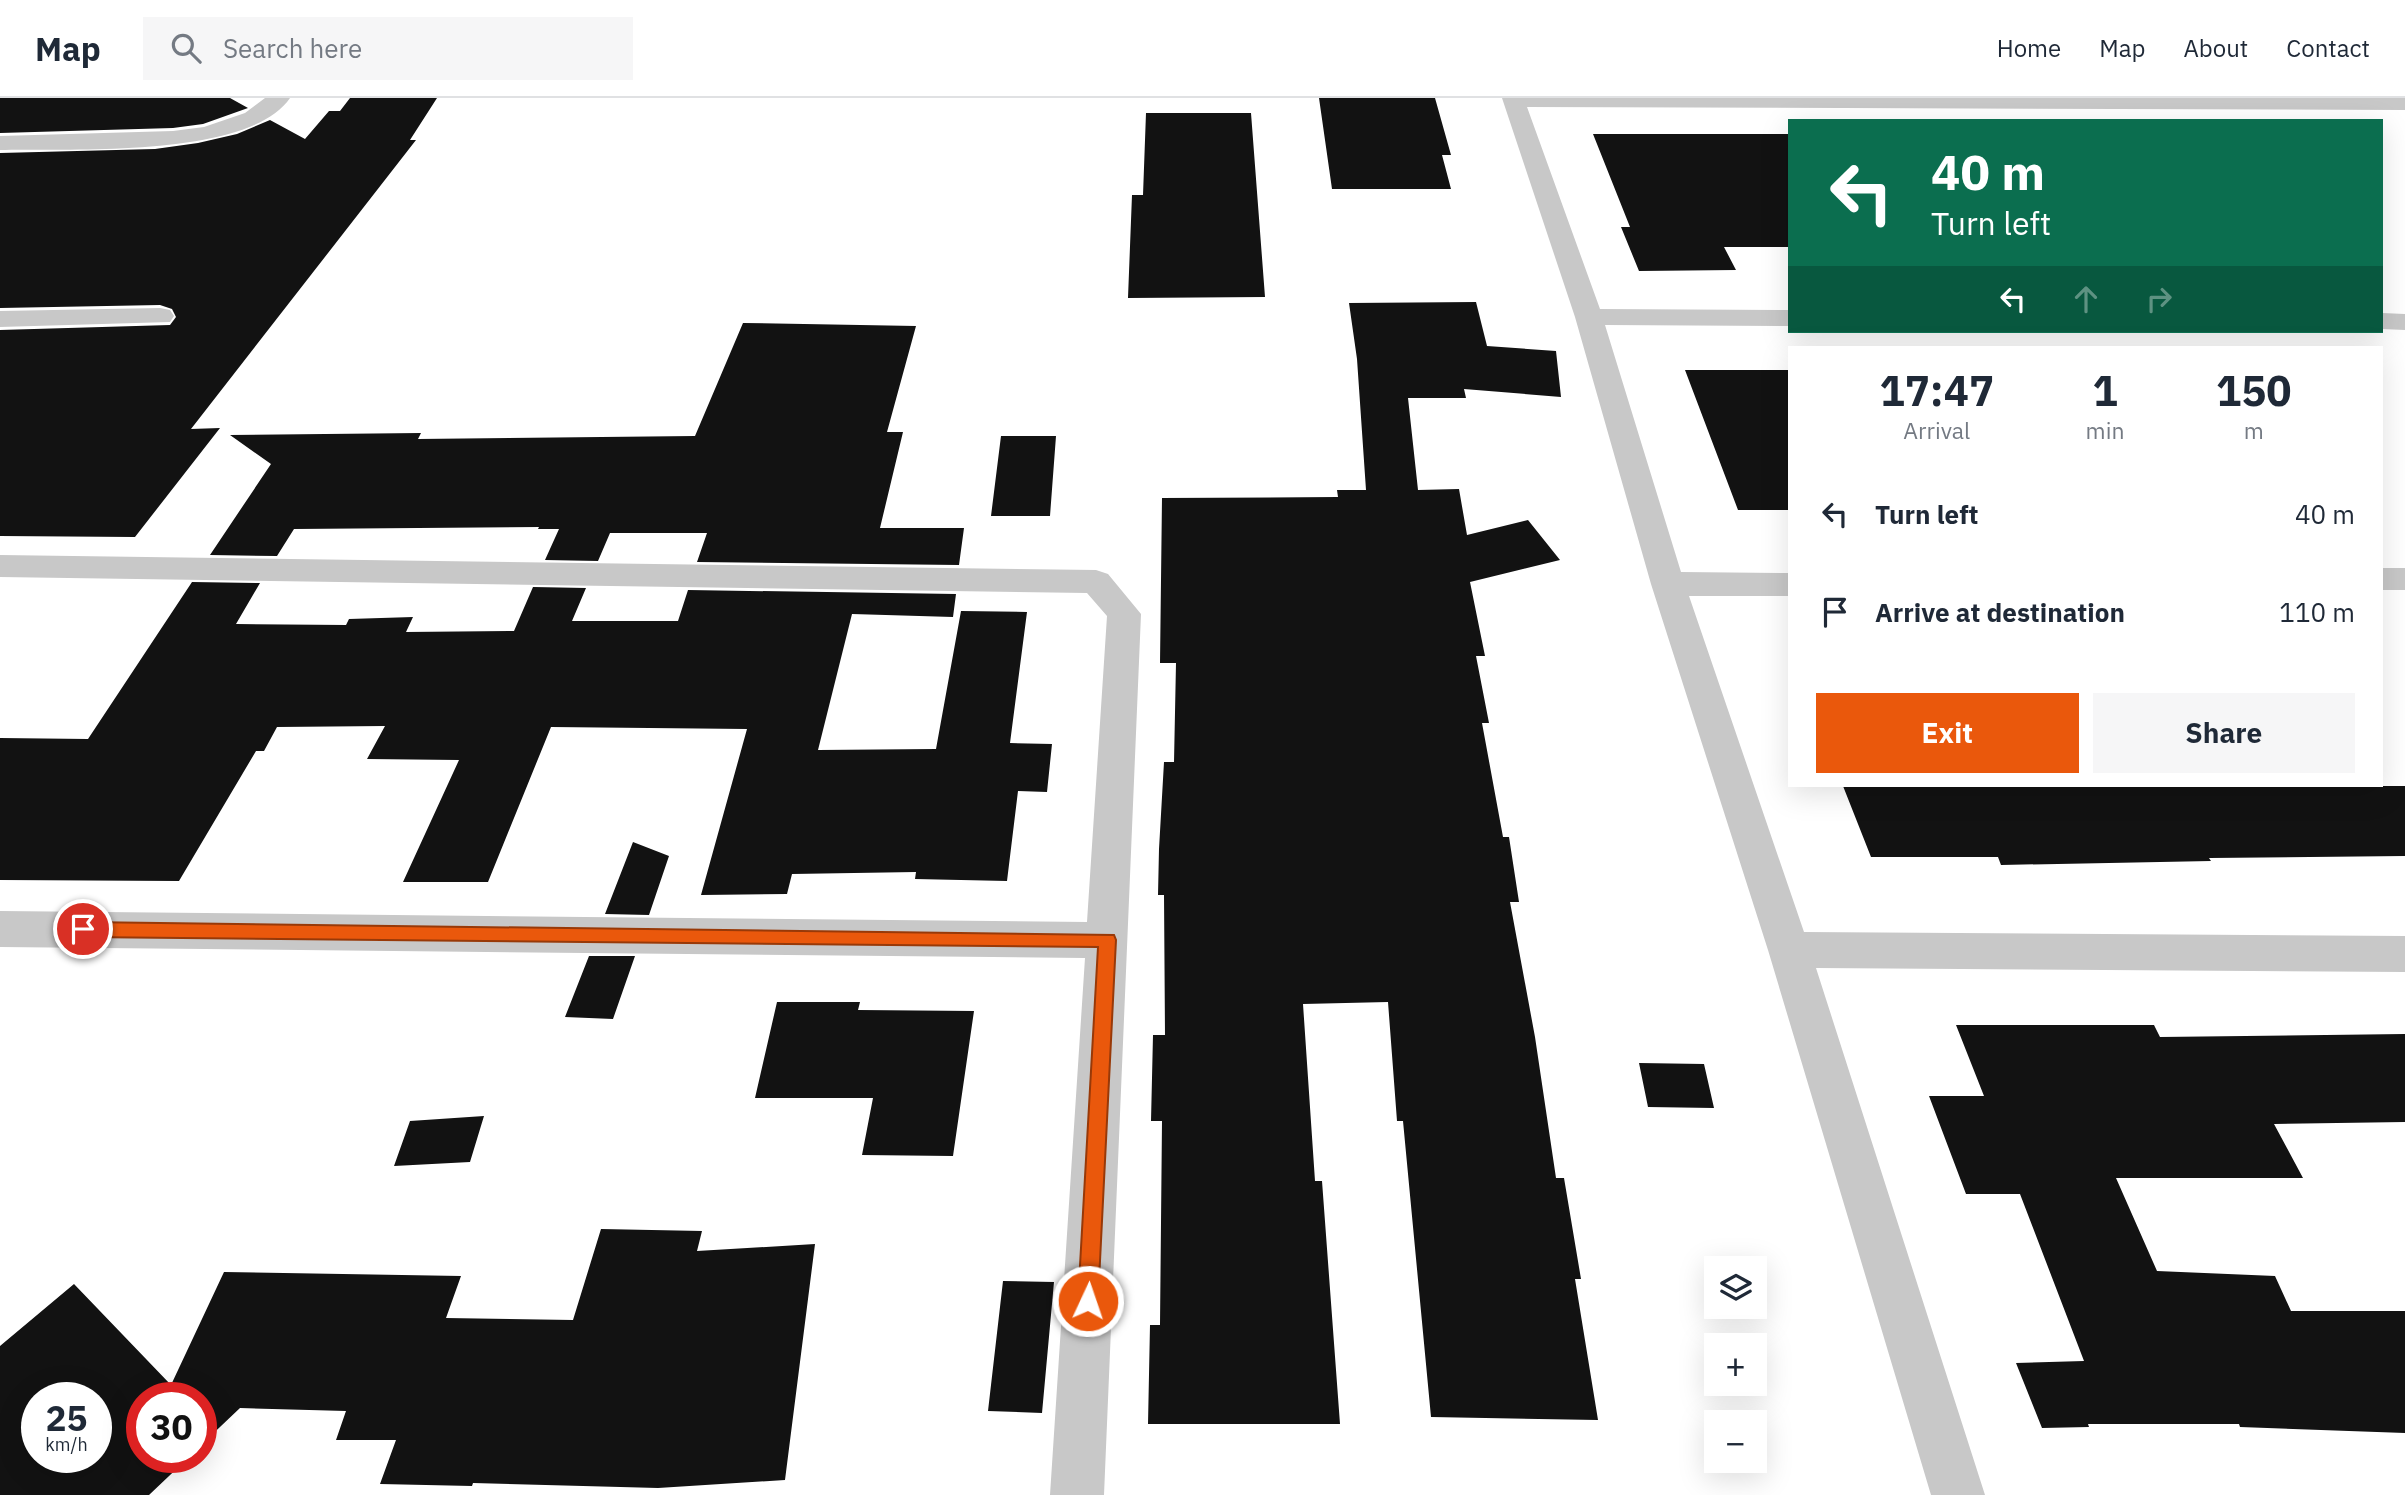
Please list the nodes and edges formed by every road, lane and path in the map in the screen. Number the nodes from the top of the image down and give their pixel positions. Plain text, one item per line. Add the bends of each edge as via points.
1 (279, 98) edge
2 (1513, 99) edge
3 (2321, 100) edge
4 (2405, 103) edge
5 (0, 143) edge
6 (160, 316) dead end
7 (1589, 317) junction
8 (1788, 318) edge
9 (0, 319) edge
10 (2383, 321) edge
11 (2405, 321) edge
12 (0, 566) edge
13 (2383, 579) edge
14 (2405, 579) edge
15 (1788, 583) edge
16 (1668, 584) junction
17 (0, 929) edge
18 (1108, 940) junction
19 (1789, 950) junction
20 (2405, 954) edge
21 (1077, 1495) edge
22 (1958, 1495) edge

1 - 5 street via 253,118 207,133
2 - 3 street
2 - 7 street
3 - 4 street
6 - 9 street
7 - 8 street
7 - 16 street
10 - 11 street
12 - 18 street via 1097,582 1124,614
13 - 14 street
15 - 16 street
16 - 19 street
17 - 18 street
18 - 21 street
19 - 20 street
19 - 22 street

